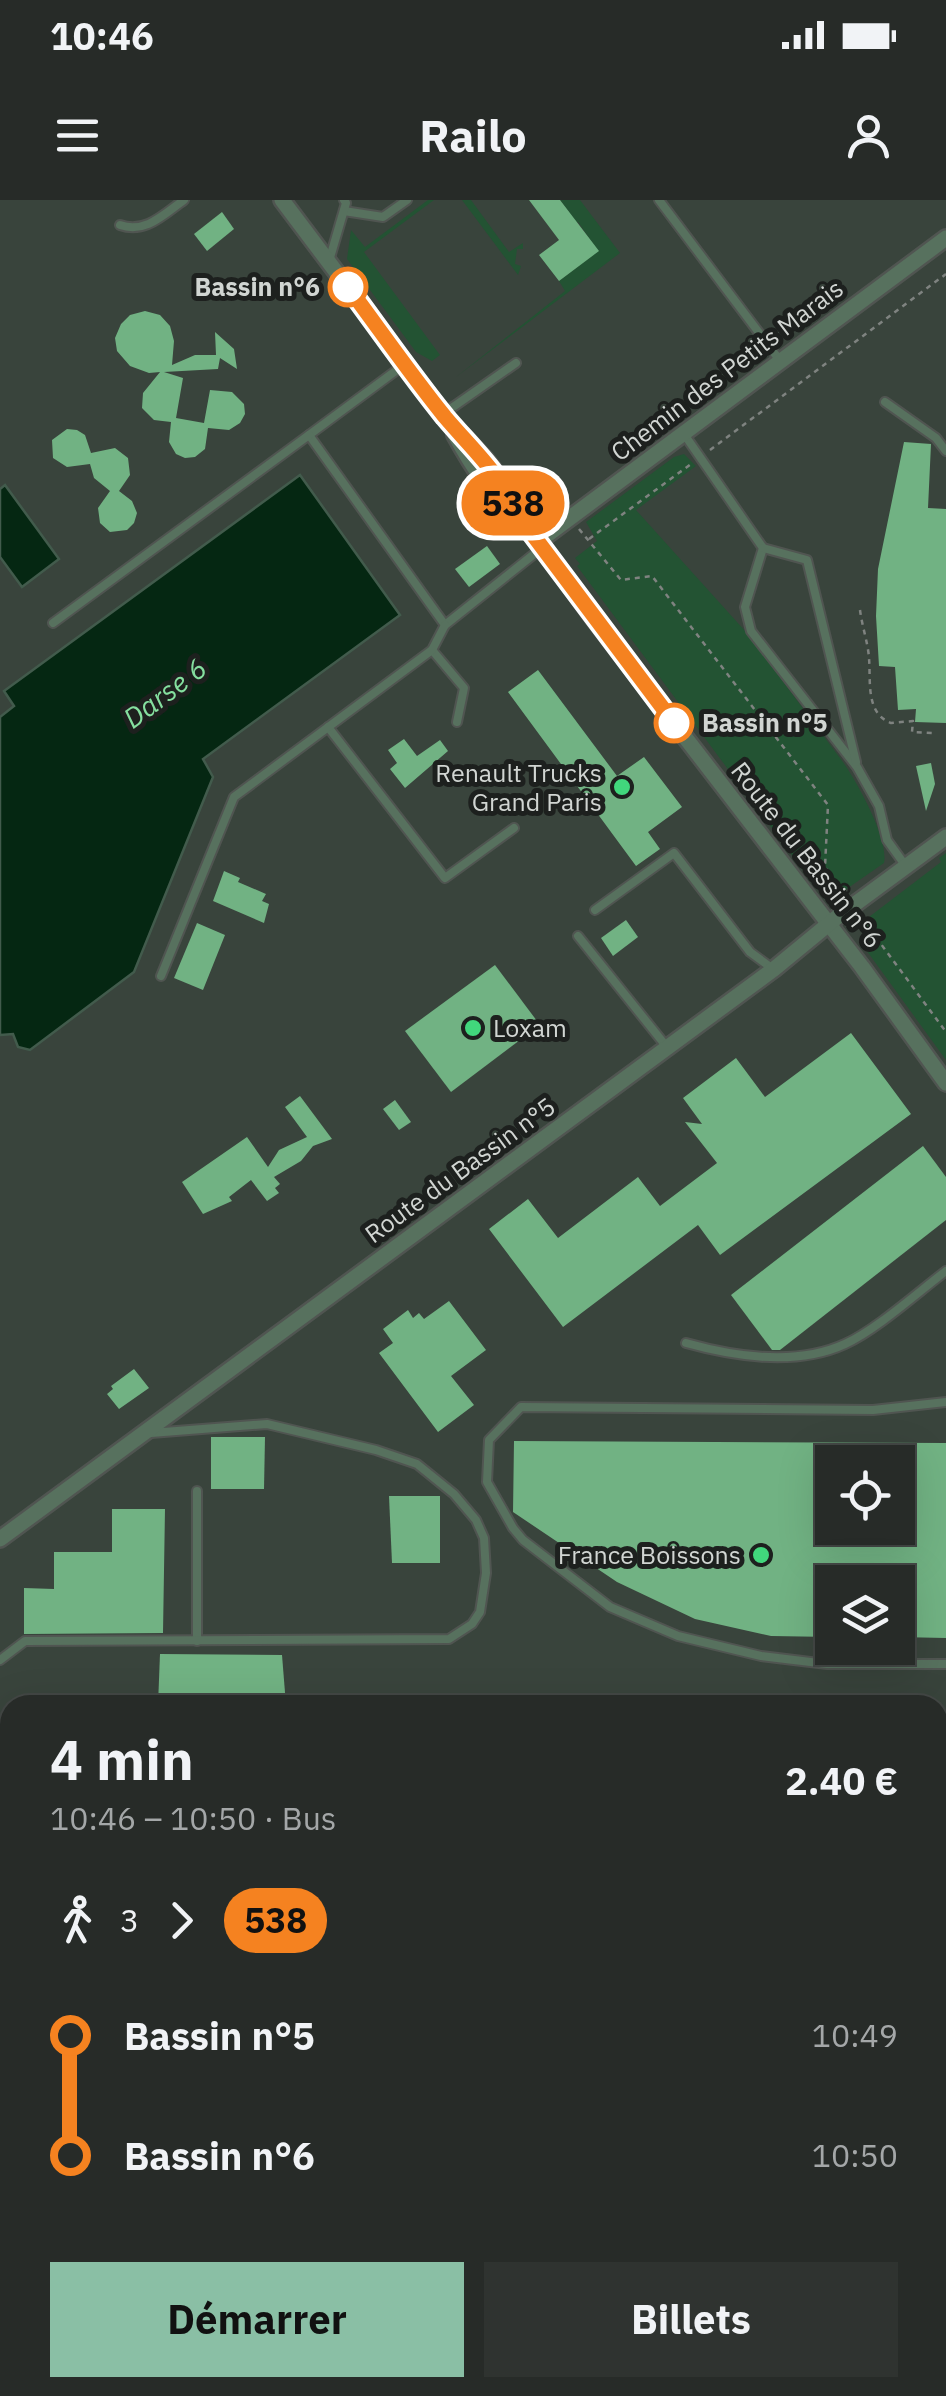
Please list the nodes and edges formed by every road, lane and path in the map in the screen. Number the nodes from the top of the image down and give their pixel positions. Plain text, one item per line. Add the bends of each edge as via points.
1 (184, 200) edge
2 (282, 200) edge
3 (344, 200) edge
4 (407, 200) edge
5 (658, 200) edge
6 (344, 211) junction
7 (120, 225) dead end
8 (946, 238) edge
9 (328, 261) junction
10 (946, 274) edge
11 (781, 362) junction
12 (516, 363) dead end
13 (405, 364) junction
14 (886, 402) dead end
15 (444, 416) junction
16 (684, 434) junction
17 (309, 435) junction
18 (946, 451) edge
19 (700, 457) junction
20 (541, 544) junction
21 (764, 548) junction
22 (860, 610) dead end
23 (53, 623) dead end
24 (445, 625) junction
25 (432, 650) junction
26 (457, 722) dead end
27 (328, 727) junction
28 (932, 736) dead end
29 (858, 766) junction
30 (514, 828) dead end
31 (946, 837) edge
32 (905, 865) junction
33 (853, 906) junction
34 (595, 910) dead end
35 (828, 925) junction
36 (578, 936) dead end
37 (774, 970) junction
38 (161, 976) dead end
39 (946, 1032) edge
40 (668, 1048) junction
41 (946, 1084) edge
42 (946, 1272) edge
43 (686, 1344) dead end
44 (946, 1402) edge
45 (143, 1434) junction
46 (197, 1491) dead end
47 (0, 1539) edge
48 (197, 1641) junction
49 (0, 1660) edge
50 (946, 1664) edge

1 - 7 lane via 150,224 132,230
2 - 9 street, Route du Bassin n°6
3 - 6 lane
4 - 6 lane via 383,217
5 - 11 lane
6 - 9 lane
8 - 11 street, Chemin des Petits Marais
9 - 13 street, Route du Bassin n°6
10 - 19 path
11 - 16 street, Chemin des Petits Marais
12 - 15 lane
13 - 15 street, Route du Bassin n°6
13 - 17 lane
14 - 18 lane
15 - 20 street, Route du Bassin n°6 via 508,489
16 - 19 lane
16 - 20 street, Chemin des Petits Marais
17 - 23 lane
17 - 24 lane
19 - 21 lane
19 - 33 path via 588,540 621,580 652,576 828,805 825,867
20 - 24 lane
20 - 35 street, Route du Bassin n°6
21 - 29 lane via 807,560
21 - 29 lane via 745,608 750,631
22 - 28 path via 878,714 890,724 913,721 912,732
24 - 25 lane
25 - 26 lane via 464,688
25 - 27 lane
27 - 30 lane via 445,878
27 - 38 lane via 234,797
29 - 32 lane via 887,840
31 - 32 street, Route du Bassin n°5
32 - 33 street, Route du Bassin n°5
33 - 35 street, Route du Bassin n°5
33 - 39 path
34 - 37 lane via 674,853 750,952
35 - 37 street, Route du Bassin n°5
35 - 41 street, Route du Bassin n°6
36 - 40 lane
37 - 40 street, Route du Bassin n°5
40 - 45 street, Route du Bassin n°5
42 - 43 lane via 849,1343 810,1357 724,1354
44 - 50 lane via 873,1410 522,1407 489,1440 487,1482 524,1540 610,1607 678,1636 827,1664
45 - 47 street, Route du Bassin n°5
45 - 48 lane via 267,1424 376,1450 417,1464 454,1494 484,1538 480,1612 450,1639
46 - 48 lane
48 - 49 lane via 25,1641

